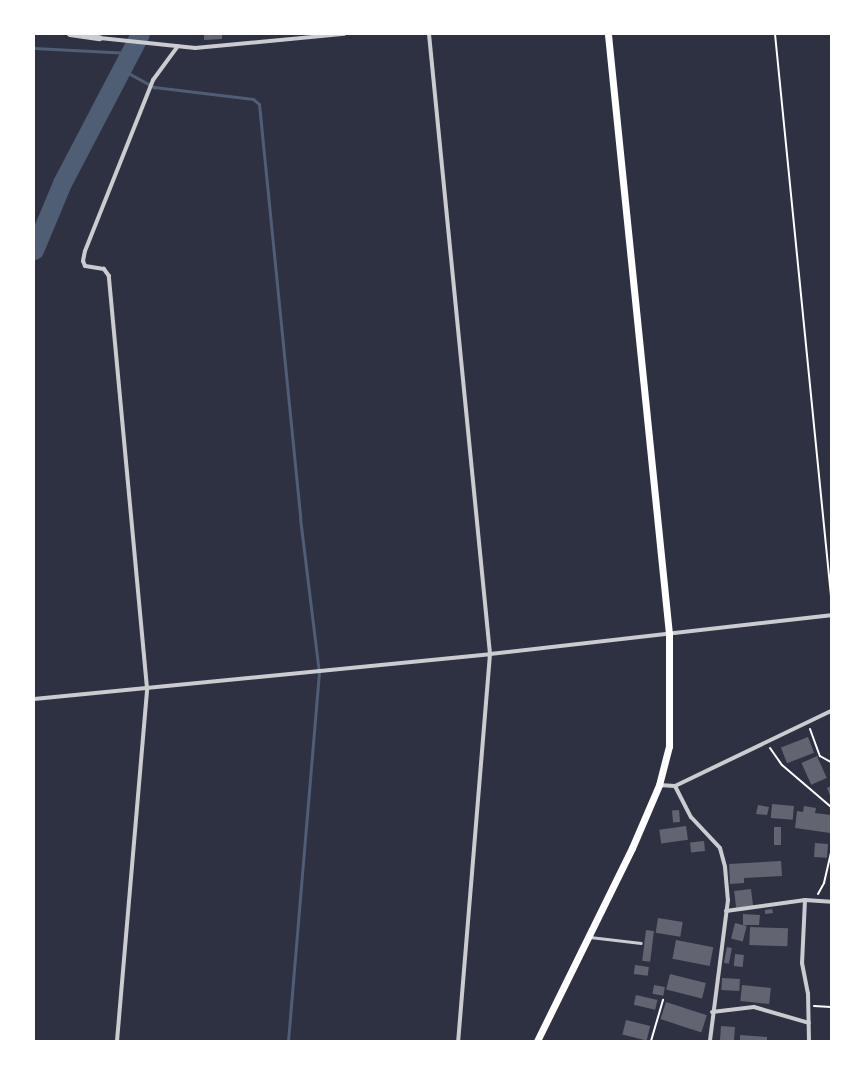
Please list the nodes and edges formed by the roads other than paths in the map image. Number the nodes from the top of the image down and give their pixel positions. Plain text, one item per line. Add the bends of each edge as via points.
1 (70, 34) edge
2 (344, 34) edge
3 (429, 34) edge
4 (608, 34) edge
5 (100, 38) joint
6 (176, 46) junction
7 (831, 615) edge
8 (669, 634) junction
9 (490, 654) junction
10 (147, 688) junction
11 (34, 699) edge
12 (831, 711) edge
13 (659, 785) junction
14 (675, 786) junction
15 (805, 900) junction
16 (831, 902) edge
17 (726, 911) junction
18 (588, 936) junction
19 (641, 943) dead end
20 (712, 1012) junction
21 (809, 1023) junction
22 (118, 1041) edge
23 (458, 1041) edge
24 (538, 1041) edge
25 (710, 1041) edge
26 (809, 1041) edge

1 - 5 street
2 - 6 street via 214,47
3 - 9 street
4 - 8 main road
5 - 6 street
6 - 10 street via 153,80 82,262 85,266 104,269 109,276
7 - 8 street
8 - 9 street
8 - 13 main road via 669,746
9 - 10 street
9 - 23 street
10 - 11 street
10 - 22 street
12 - 14 street
13 - 14 street
13 - 18 main road via 632,848
14 - 17 street via 691,817 720,848 725,867
15 - 16 street
15 - 17 street
15 - 21 street via 802,963 809,1005
17 - 20 street
18 - 19 lane
18 - 24 main road
20 - 21 street via 754,1007
20 - 25 street
21 - 26 street

